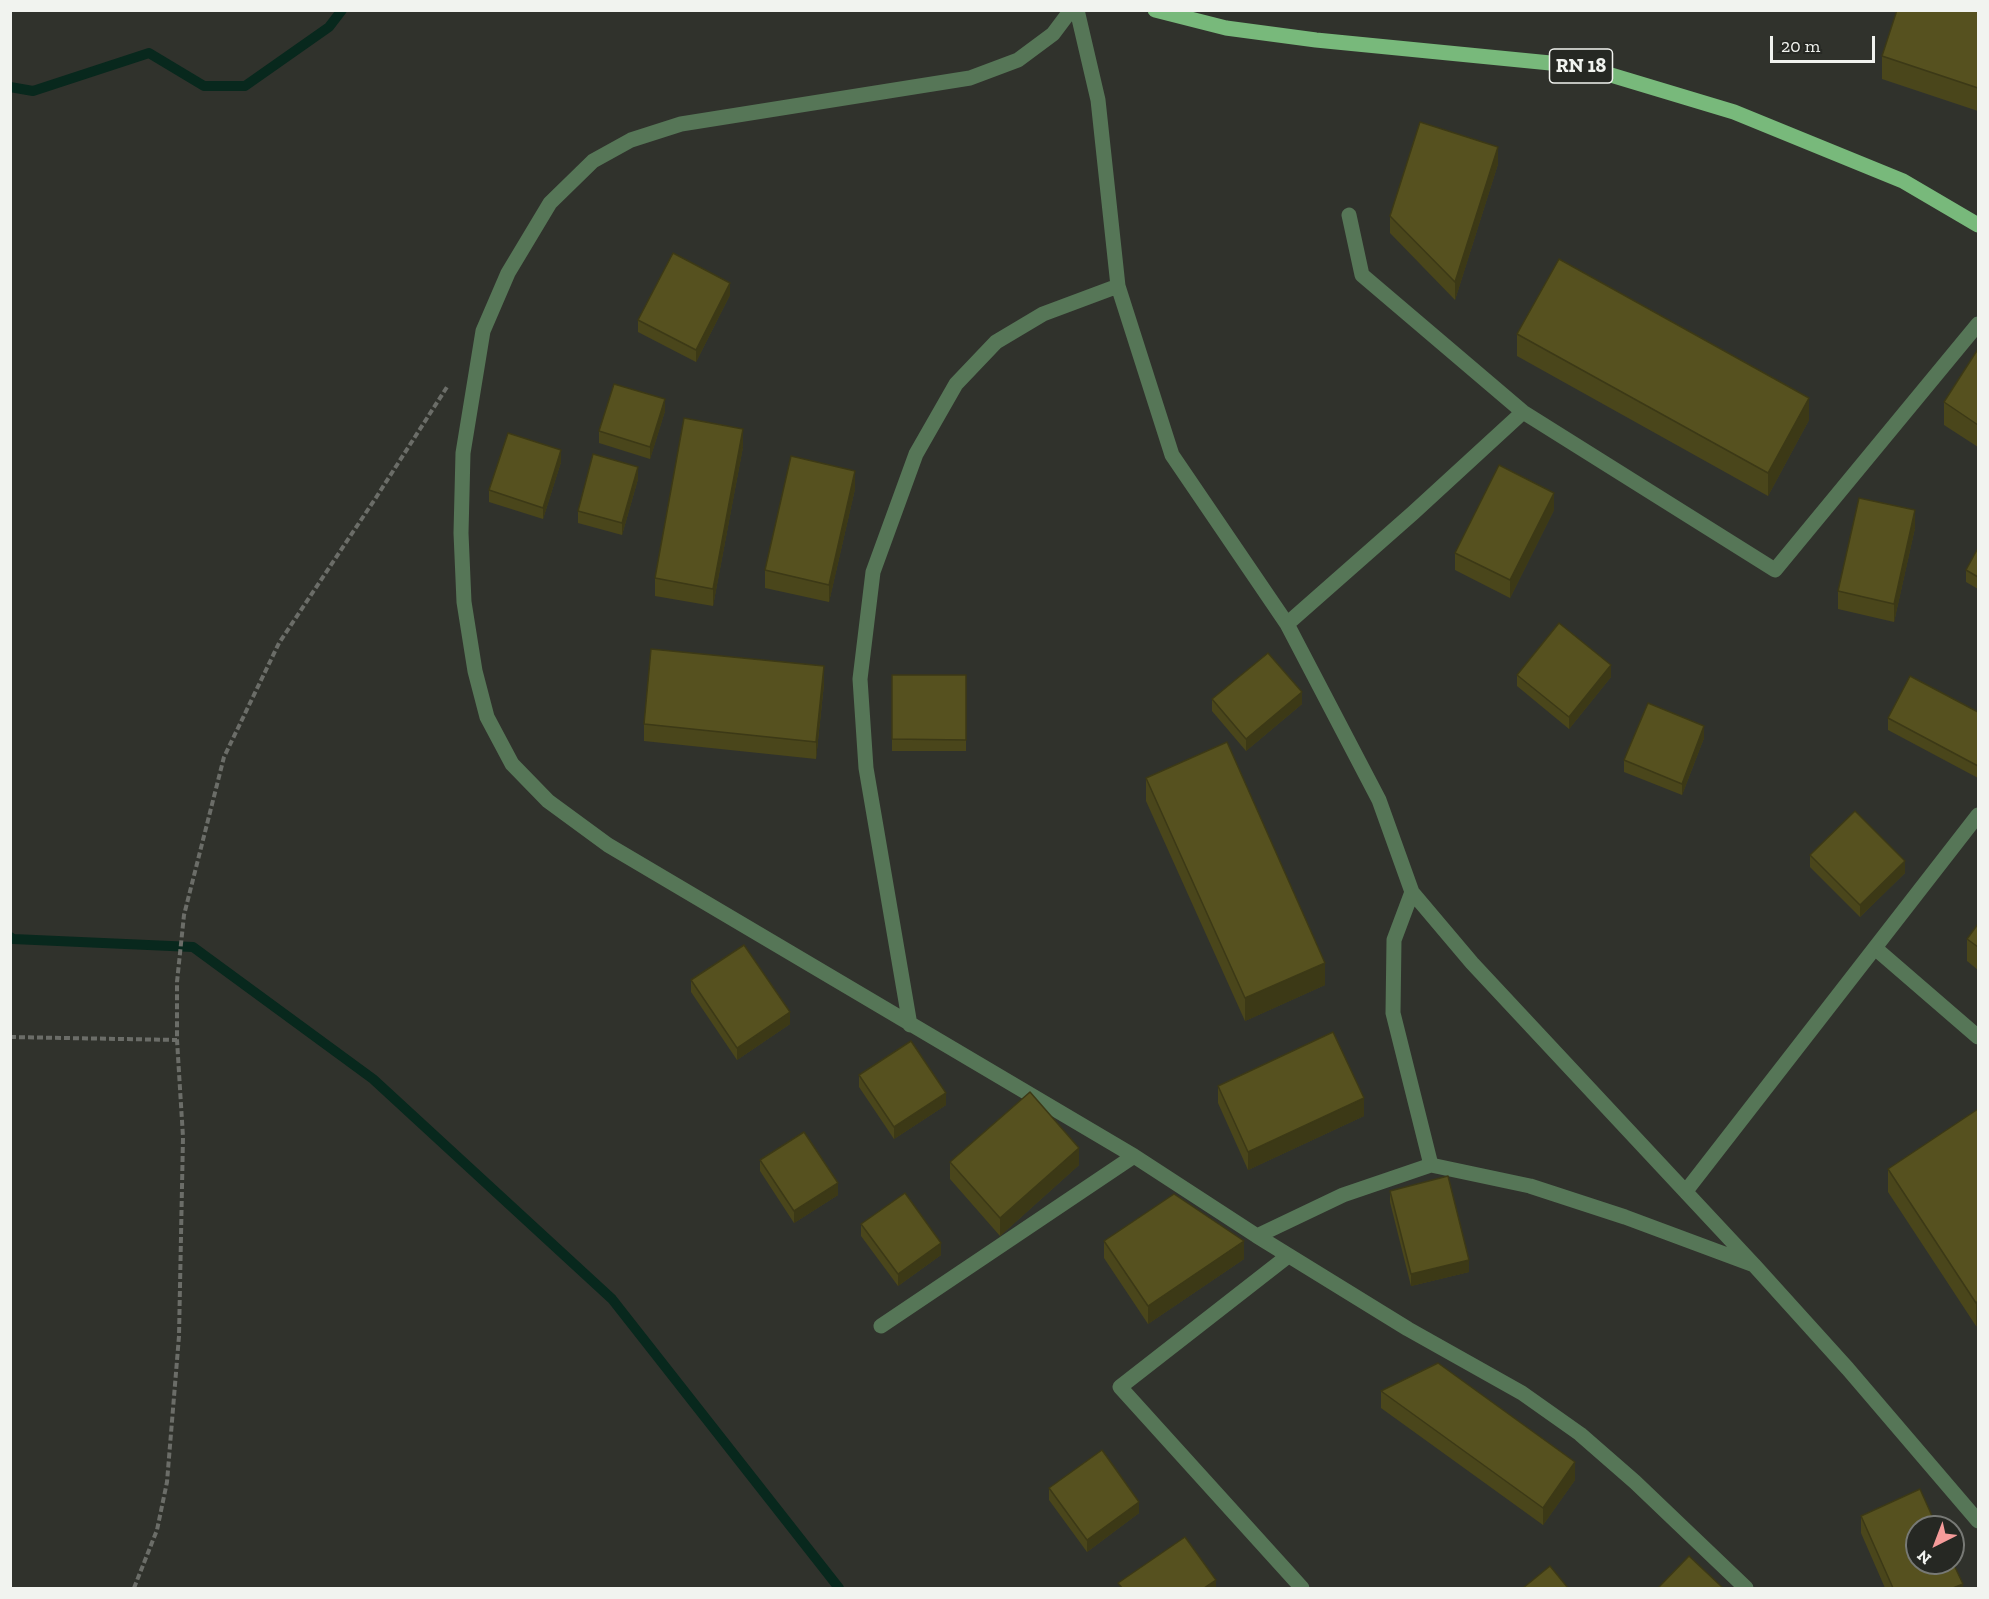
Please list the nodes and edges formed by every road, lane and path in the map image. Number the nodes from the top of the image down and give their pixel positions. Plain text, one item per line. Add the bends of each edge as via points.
1 (1071, 10) edge
2 (1077, 10) edge
3 (1155, 10) edge
4 (1349, 215) dead end
5 (1978, 225) edge
6 (1118, 286) junction
7 (1978, 324) edge
8 (452, 380) dead end
9 (1522, 412) junction
10 (1287, 624) junction
11 (1978, 816) edge
12 (1412, 892) junction
13 (1875, 948) junction
14 (910, 1025) junction
15 (10, 1037) edge
16 (1978, 1037) edge
17 (177, 1040) junction
18 (1134, 1156) junction
19 (1431, 1165) junction
20 (1686, 1191) junction
21 (1257, 1236) junction
22 (1288, 1256) junction
23 (1754, 1265) junction
24 (881, 1326) dead end
25 (1978, 1521) edge
26 (135, 1588) edge
27 (1302, 1588) edge
28 (1746, 1588) edge

1 - 14 street via 1053,34 1018,60 970,78 681,124 631,140 592,161 550,203 508,273 483,331 463,453 464,602 486,717 512,764 548,801 608,845
2 - 6 street via 1098,100
3 - 5 main road, RN 18 via 1226,28 1316,40 1581,66 1734,112 1903,181
4 - 9 street via 1362,275
6 - 10 street via 1172,455
6 - 14 street via 1024,325 996,342 956,384 916,454 873,572 860,679 866,768
7 - 9 street via 1775,570
8 - 17 path via 279,643 224,757 184,915 177,982
9 - 10 street
10 - 12 street via 1379,800
11 - 13 street
12 - 19 street via 1394,940 1393,1013
12 - 20 street via 1472,963
13 - 16 street
13 - 20 street
14 - 18 street
15 - 17 path
17 - 26 path via 183,1137 179,1336 167,1482 157,1530
18 - 21 street
18 - 24 street
19 - 21 street via 1343,1195
19 - 23 street via 1530,1186
20 - 23 street
21 - 22 street
22 - 27 street via 1120,1387
22 - 28 street via 1522,1393 1580,1434
23 - 25 street

